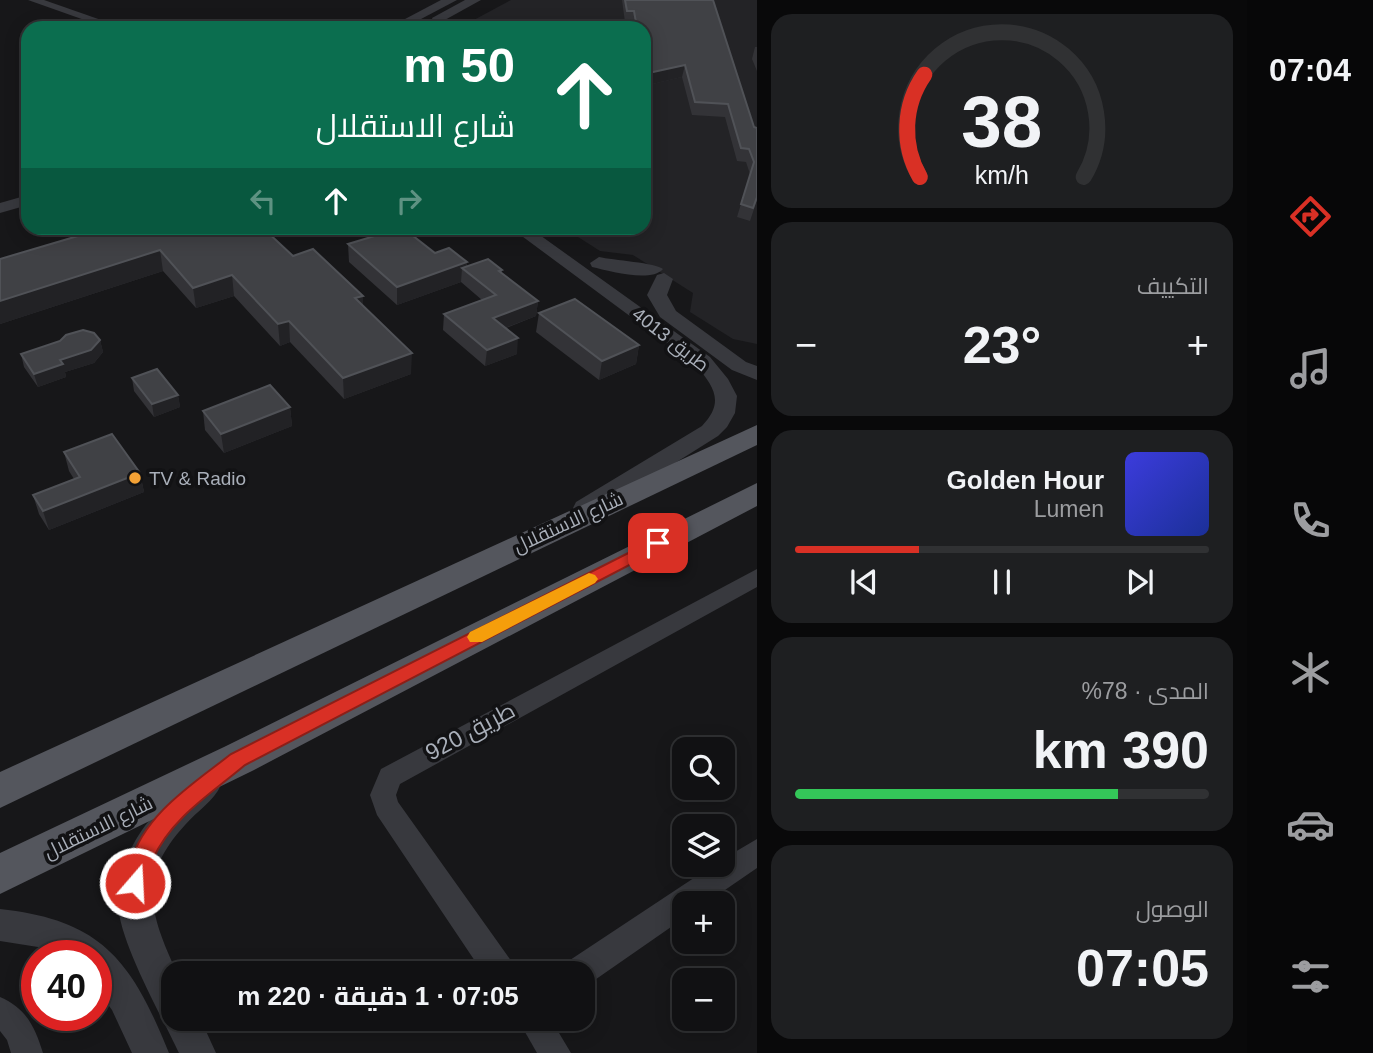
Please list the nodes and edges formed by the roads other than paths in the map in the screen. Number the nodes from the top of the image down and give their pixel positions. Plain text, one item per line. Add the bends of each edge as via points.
1 (33, 0) edge
2 (451, 0) edge
3 (475, 0) edge
4 (96, 21) edge
5 (408, 21) edge
6 (433, 21) edge
7 (21, 195) edge
8 (0, 200) edge
9 (21, 202) edge
10 (0, 208) edge
11 (531, 235) edge
12 (554, 235) edge
13 (614, 283) junction
14 (667, 313) junction
15 (757, 374) edge
16 (757, 434) edge
17 (757, 492) edge
18 (547, 531) junction
19 (757, 576) edge
20 (238, 760) junction
21 (0, 792) edge
22 (757, 852) edge
23 (0, 874) edge
24 (0, 925) edge
25 (69, 940) edge
26 (493, 961) edge
27 (595, 962) edge
28 (161, 973) edge
29 (112, 980) edge
30 (0, 1012) edge
31 (187, 1031) edge
32 (541, 1031) edge
33 (27, 1053) edge
34 (151, 1053) edge
35 (198, 1053) edge
36 (555, 1053) edge

1 - 4 street
2 - 5 street
3 - 6 street
7 - 8 street
9 - 10 street
11 - 13 street, طريق 4013
12 - 13 street, طريق 4013
13 - 14 street, طريق 4013
13 - 14 street via 627,269 659,274 657,295
13 - 18 street, طريق 4013 via 718,377 727,410 709,431
14 - 15 street, طريق 4013 via 738,366
16 - 18 main road, شارع الاستقلال
17 - 20 main road, شارع الاستقلال
18 - 21 main road, شارع الاستقلال
19 - 26 street, طريق 920 via 390,777 383,795 386,807
20 - 23 main road, شارع الاستقلال
20 - 28 street via 178,808 142,858 135,883 135,909
22 - 27 street
24 - 25 street via 45,930
29 - 34 street via 125,997
30 - 33 street via 22,1032
31 - 35 street
32 - 36 street

